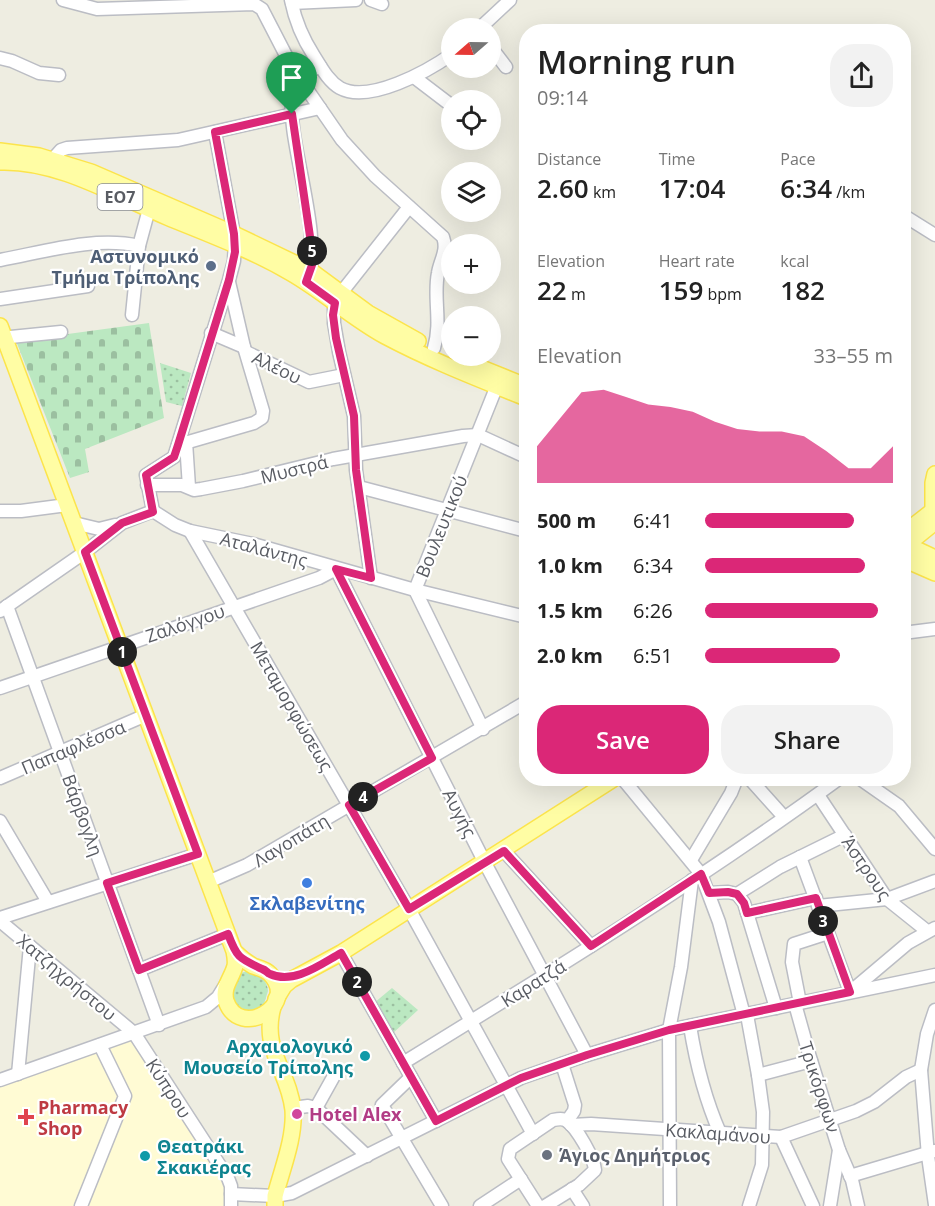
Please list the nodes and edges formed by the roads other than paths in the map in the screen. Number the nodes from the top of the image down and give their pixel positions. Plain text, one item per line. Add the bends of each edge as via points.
1 (63, 0) edge
2 (356, 0) edge
3 (510, 0) edge
4 (291, 2) edge
5 (491, 18) edge
6 (0, 58) edge
7 (501, 60) edge
8 (441, 61) edge
9 (320, 66) junction
10 (506, 67) dead end
11 (59, 75) dead end
12 (414, 77) junction
13 (300, 81) junction
14 (441, 98) edge
15 (320, 108) junction
16 (292, 114) junction
17 (215, 132) junction
18 (0, 143) edge
19 (0, 151) edge
20 (21, 153) junction
21 (54, 159) junction
22 (0, 162) edge
23 (409, 207) junction
24 (149, 209) junction
25 (911, 220) edge
26 (935, 235) edge
27 (235, 240) junction
28 (139, 246) junction
29 (0, 260) edge
30 (308, 277) junction
31 (229, 280) junction
32 (88, 286) dead end
33 (338, 298) junction
34 (0, 299) edge
35 (132, 315) dead end
36 (61, 332) dead end
37 (211, 333) junction
38 (2, 334) edge
39 (434, 348) junction
40 (245, 349) junction
41 (344, 375) junction
42 (499, 381) junction
43 (519, 385) edge
44 (519, 394) edge
45 (478, 435) junction
46 (182, 443) junction
47 (519, 454) edge
48 (356, 455) junction
49 (935, 474) edge
50 (147, 480) junction
51 (189, 487) junction
52 (359, 487) junction
53 (67, 505) junction
54 (448, 509) junction
55 (0, 511) edge
56 (153, 512) junction
57 (934, 514) edge
58 (74, 523) junction
59 (122, 523) junction
60 (519, 529) edge
61 (190, 531) junction
62 (911, 539) edge
63 (911, 549) edge
64 (85, 552) junction
65 (911, 552) edge
66 (935, 558) edge
67 (336, 569) junction
68 (935, 573) edge
69 (371, 578) junction
70 (415, 590) junction
71 (233, 607) junction
72 (4, 608) edge
73 (519, 613) edge
74 (935, 629) edge
75 (911, 632) edge
76 (120, 646) junction
77 (33, 677) junction
78 (0, 688) edge
79 (519, 706) edge
80 (146, 715) junction
81 (483, 729) junction
82 (60, 753) junction
83 (432, 758) junction
84 (0, 778) edge
85 (603, 786) edge
86 (629, 786) edge
87 (734, 786) edge
88 (756, 786) edge
89 (830, 786) edge
90 (870, 786) edge
91 (818, 795) junction
92 (349, 805) junction
93 (784, 817) junction
94 (0, 821) edge
95 (845, 835) junction
96 (935, 849) edge
97 (504, 851) junction
98 (198, 854) junction
99 (800, 857) junction
100 (691, 860) junction
101 (484, 863) junction
102 (696, 877) junction
103 (935, 881) edge
104 (208, 882) junction
105 (107, 883) junction
106 (709, 893) junction
107 (737, 894) junction
108 (887, 899) junction
109 (48, 902) junction
110 (817, 902) junction
111 (409, 909) junction
112 (747, 913) junction
113 (0, 920) edge
114 (931, 930) edge
115 (828, 933) junction
116 (228, 934) junction
117 (30, 946) junction
118 (591, 946) junction
119 (234, 951) junction
120 (341, 953) junction
121 (254, 966) junction
122 (139, 970) junction
123 (270, 974) junction
124 (935, 975) edge
125 (297, 976) junction
126 (545, 976) junction
127 (228, 980) junction
128 (850, 992) junction
129 (275, 1003) junction
130 (798, 1004) junction
131 (776, 1008) junction
132 (935, 1010) edge
133 (745, 1015) junction
134 (247, 1018) junction
135 (472, 1020) junction
136 (159, 1024) junction
137 (690, 1026) junction
138 (669, 1030) junction
139 (134, 1033) junction
140 (100, 1045) junction
141 (272, 1047) junction
142 (587, 1055) junction
143 (811, 1061) junction
144 (403, 1063) junction
145 (561, 1064) junction
146 (921, 1070) junction
147 (18, 1074) junction
148 (335, 1074) dead end
149 (758, 1075) junction
150 (411, 1077) junction
151 (0, 1080) edge
152 (507, 1085) junction
153 (293, 1108) junction
154 (316, 1108) junction
155 (436, 1121) junction
156 (831, 1121) junction
157 (569, 1123) junction
158 (669, 1129) junction
159 (720, 1133) junction
160 (533, 1134) junction
161 (763, 1137) junction
162 (781, 1137) junction
163 (402, 1140) junction
164 (839, 1150) junction
165 (931, 1151) edge
166 (367, 1156) junction
167 (850, 1176) junction
168 (521, 1179) junction
169 (572, 1189) junction
170 (231, 1200) edge
171 (275, 1201) edge
172 (935, 1205) edge
173 (81, 1206) edge
174 (442, 1206) edge
175 (480, 1206) edge
176 (538, 1206) edge
177 (545, 1206) edge
178 (583, 1206) edge
179 (670, 1206) edge
180 (749, 1206) edge
181 (813, 1206) edge
182 (830, 1206) edge
183 (858, 1206) edge

1 - 13 street via 97,9 258,6
2 - 4 street
3 - 5 street
4 - 9 street
6 - 11 street via 39,73
7 - 10 street
8 - 12 street
9 - 12 street via 335,84 352,92 378,89
9 - 13 street
12 - 14 street
13 - 15 street
13 - 16 street via 293,94
15 - 16 street
15 - 23 street via 357,159
16 - 17 street
16 - 30 street via 313,258
17 - 21 street via 172,141 67,148
17 - 27 street
18 - 20 main road, ΕΟ7
19 - 20 main road, ΕΟ7
20 - 21 main road, ΕΟ7
21 - 27 main road, ΕΟ7 via 91,172
22 - 24 main road, ΕΟ7 via 23,163 64,174
23 - 33 street
23 - 39 street via 446,244 437,275 439,320
24 - 27 main road, ΕΟ7
24 - 28 street
25 - 26 street
27 - 30 main road, ΕΟ7
27 - 31 street
28 - 29 street via 119,242
28 - 35 street
30 - 33 main road, ΕΟ7
31 - 37 street
31 - 40 street
32 - 34 street
33 - 39 main road, ΕΟ7
33 - 41 street via 334,323
33 - 42 main road, ΕΟ7 via 360,321 386,336
36 - 38 street
37 - 40 street, Αλέου
37 - 46 street
38 - 53 main road
39 - 42 main road, ΕΟ7
40 - 41 street, Αλέου via 309,382
40 - 46 street via 262,418
41 - 48 street via 354,416
42 - 43 main road, ΕΟ7
42 - 44 main road, ΕΟ7
42 - 45 street, Βουλευτικού
45 - 47 street
45 - 48 street, Μυστρά
45 - 54 street, Βουλευτικού
46 - 50 street via 174,457
46 - 51 street
48 - 51 street, Μυστρά via 221,486 197,490
48 - 52 street
49 - 57 main road
50 - 51 street, Μυστρά
50 - 56 street
52 - 54 street
52 - 69 street
53 - 55 street
53 - 58 main road
54 - 60 street
54 - 70 street, Βουλευτικού
56 - 59 street
56 - 61 street, Αταλάντης
57 - 62 main road
58 - 59 street via 99,529
58 - 64 main road
59 - 64 street
61 - 67 street, Αταλάντης via 253,544
61 - 71 street, Μεταμορφώσεως
63 - 66 main road
64 - 72 street
64 - 76 main road
65 - 68 main road
67 - 69 street, Αταλάντης
67 - 71 street, Ζαλόγγου
67 - 83 street, Αυγής
69 - 70 street, Αταλάντης
70 - 73 street, Αταλάντης
70 - 81 street, Βουλευτικού
71 - 76 street, Ζαλόγγου
71 - 92 street, Μεταμορφώσεως
72 - 77 street, Βάρβογλη
74 - 75 street
76 - 77 street, Ζαλόγγου
76 - 80 main road
77 - 78 street, Ζαλόγγου
77 - 82 street, Βάρβογλη
79 - 81 street, Λαγοπάτη
80 - 82 street, Παπαφλέσσα
80 - 98 main road
81 - 83 street, Λαγοπάτη
82 - 84 street, Παπαφλέσσα
82 - 105 street, Βάρβογλη
83 - 92 street, Λαγοπάτη
83 - 101 street, Αυγής
85 - 97 main road
86 - 100 street
87 - 100 street
88 - 93 street
89 - 91 street, Καρατζά
90 - 96 street via 899,806
91 - 93 street, Καρατζά
91 - 95 street, Άστρους
92 - 104 street, Λαγοπάτη via 238,871
92 - 111 street, Μεταμορφώσεως
93 - 102 street, Καρατζά
94 - 109 street
95 - 99 street
95 - 108 street, Άστρους
97 - 101 main road
97 - 118 street
98 - 104 main road
98 - 105 street
99 - 107 street
99 - 110 street
100 - 102 street
101 - 111 main road
101 - 126 street, Αυγής
102 - 106 street
102 - 118 street, Καρατζά
102 - 138 street
103 - 108 street
104 - 116 main road
105 - 109 street
105 - 122 street, Βάρβογλη
106 - 107 street
106 - 133 street
107 - 112 street
108 - 110 street
108 - 114 street, Άστρους
109 - 113 street
110 - 112 street
110 - 115 street
111 - 120 main road
111 - 135 street, Μεταμορφώσεως
112 - 131 street
113 - 117 street, Χατζηχρήστου
114 - 128 street via 908,943
115 - 128 street
115 - 130 street, Τρικόρφων via 794,944 792,962
116 - 119 main road
116 - 122 street
117 - 139 street, Χατζηχρήστου
117 - 147 street
118 - 126 street, Καρατζά
119 - 121 main road
119 - 127 main road via 234,968
120 - 125 main road
120 - 144 street
121 - 123 main road
121 - 127 main road via 237,970
122 - 136 street, Βάρβογλη
123 - 125 main road
123 - 129 main road via 277,990
124 - 128 street
125 - 129 main road via 284,986
126 - 135 street, Καρατζά
126 - 142 street, Αυγής
127 - 134 main road via 225,993 231,1010
127 - 136 street via 206,1007
128 - 130 street
129 - 134 main road via 261,1017
129 - 141 main road via 269,1026
130 - 131 street
130 - 143 street, Τρικόρφων
131 - 133 street
132 - 146 street
133 - 137 street
133 - 149 street
134 - 141 main road
135 - 144 street, Καρατζά
135 - 152 street, Μεταμορφώσεως
136 - 139 street
137 - 138 street
137 - 159 street via 703,1085
138 - 142 street
138 - 158 street
139 - 140 street
139 - 170 street, Κύπρου via 228,1178
140 - 147 street
140 - 173 street via 125,1096
141 - 153 main road
142 - 145 street
143 - 149 street
143 - 156 street, Τρικόρφων
144 - 150 street
145 - 152 street
145 - 157 street via 575,1105
146 - 156 street, Κακλαμάνου via 874,1102
146 - 165 street
147 - 151 street
148 - 154 street
149 - 161 street
150 - 155 street
150 - 163 street via 382,1105
152 - 155 street
152 - 160 street, Μεταμορφώσεως
153 - 154 street
153 - 171 main road via 293,1124
154 - 166 street
155 - 163 street
156 - 162 street, Κακλαμάνου
156 - 164 street, Τρικόρφων
157 - 158 street, Κακλαμάνου
157 - 160 street via 553,1120
157 - 169 street via 595,1170
158 - 159 street, Κακλαμάνου
158 - 179 street
159 - 161 street, Κακλαμάνου
160 - 168 street via 508,1154
161 - 162 street, Κακλαμάνου
161 - 180 street via 761,1170
162 - 181 street
163 - 166 street
163 - 174 street
164 - 167 street
164 - 182 street, Τρικόρφων
165 - 167 street
165 - 172 street
166 - 171 street
167 - 183 street
168 - 175 street
168 - 176 street
169 - 177 street
169 - 178 street
170 - 171 street

